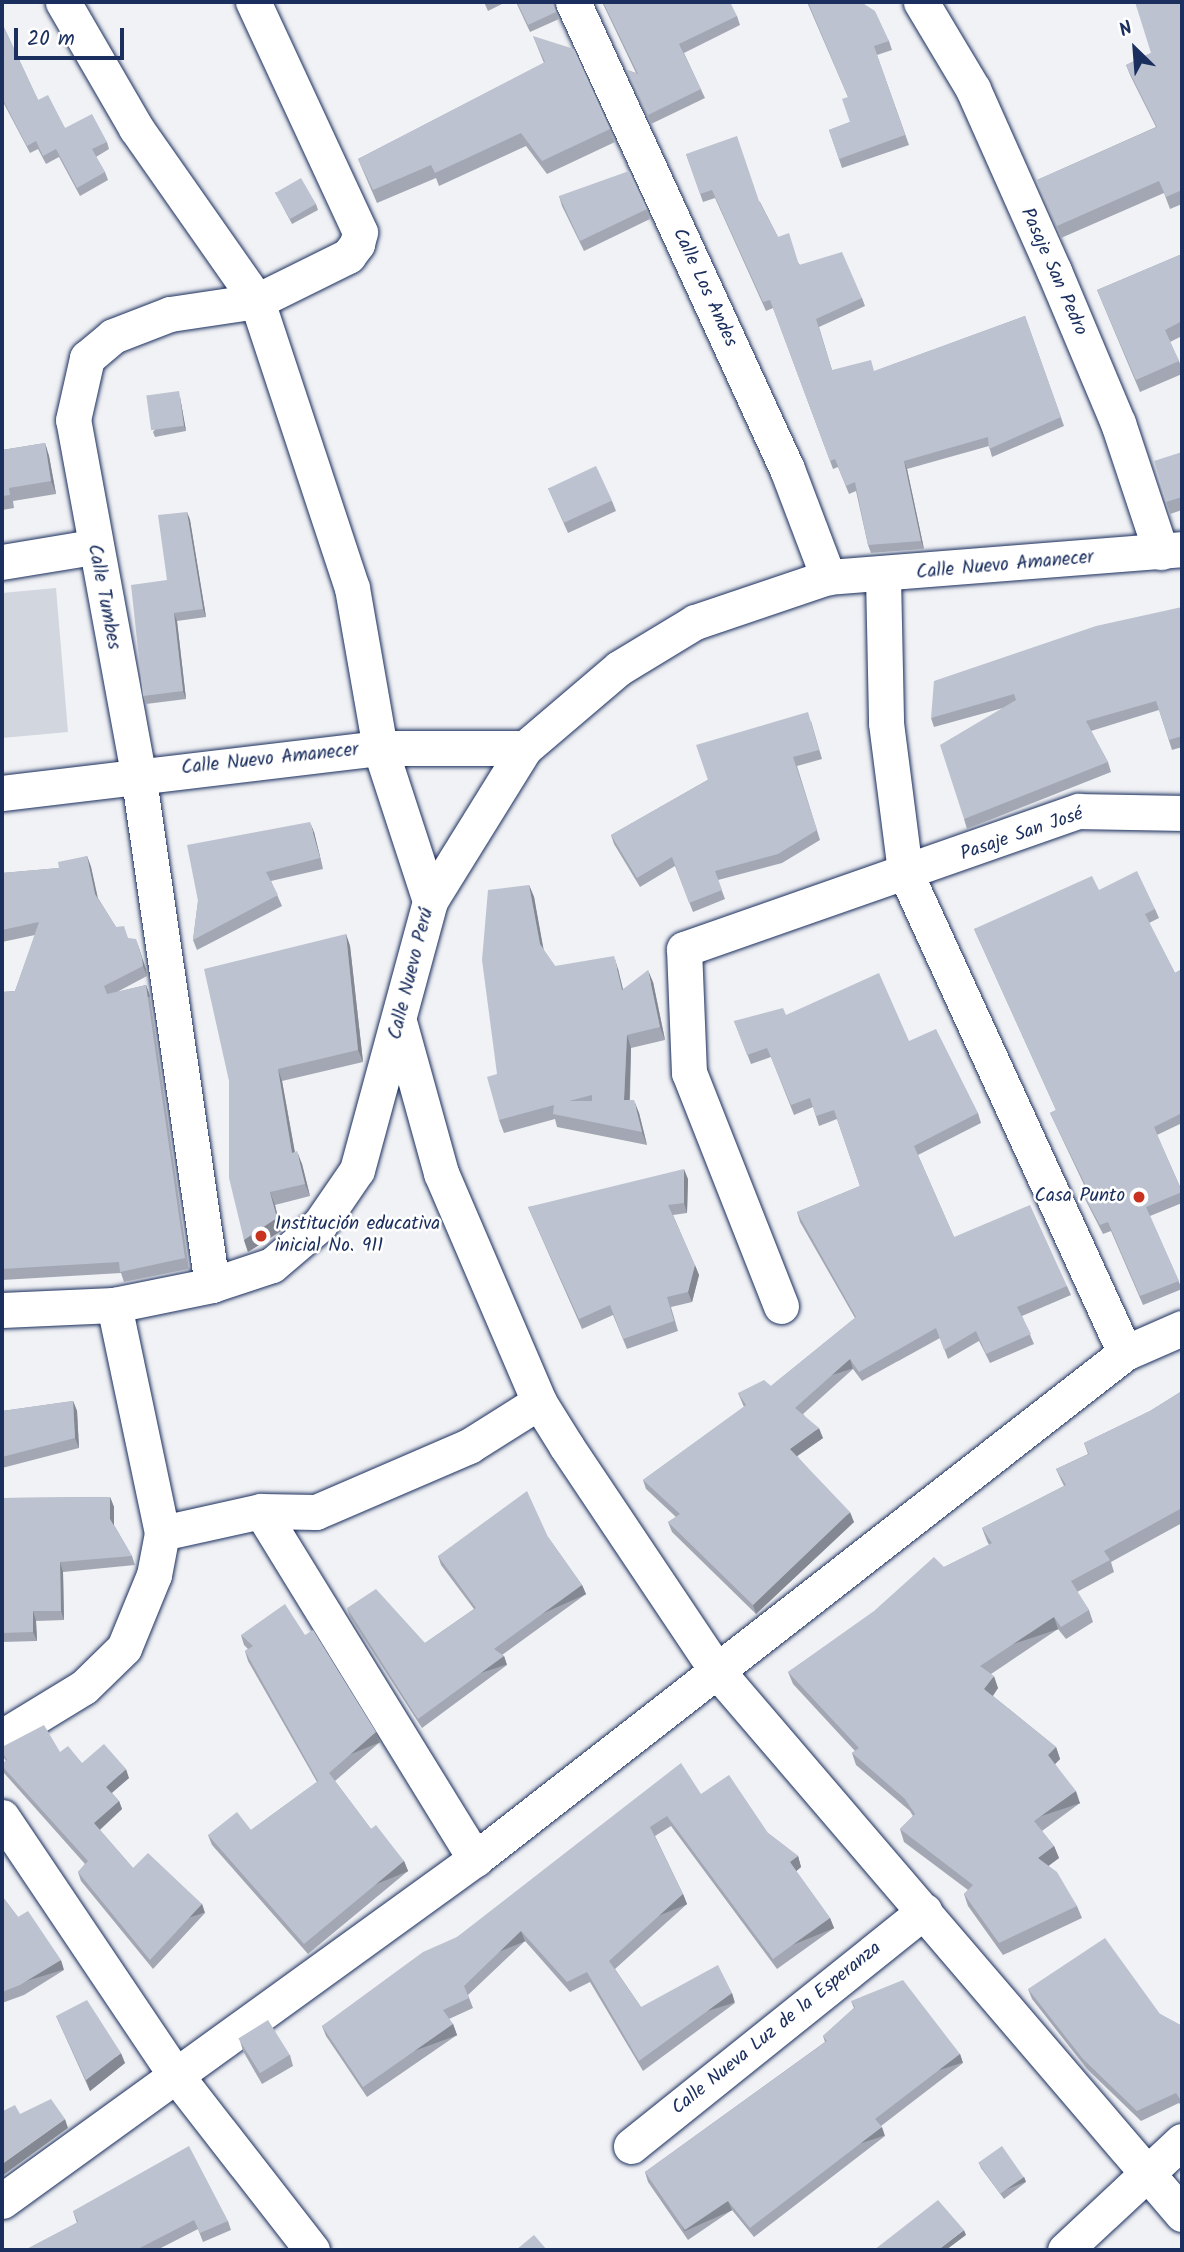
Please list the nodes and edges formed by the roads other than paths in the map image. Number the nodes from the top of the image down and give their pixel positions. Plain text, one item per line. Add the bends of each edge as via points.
1 (63, 2) edge
2 (253, 2) edge
3 (573, 2) edge
4 (921, 2) edge
5 (257, 301) junction
6 (93, 547) junction
7 (1172, 551) edge
8 (2, 562) edge
9 (883, 576) junction
10 (828, 577) junction
11 (380, 748) junction
12 (525, 748) junction
13 (138, 773) junction
14 (2, 793) edge
15 (1182, 813) edge
16 (905, 872) junction
17 (430, 901) junction
18 (400, 1025) junction
19 (212, 1285) junction
20 (114, 1305) junction
21 (781, 1306) dead end
22 (2, 1310) edge
23 (1182, 1328) edge
24 (1125, 1353) junction
25 (539, 1402) junction
26 (261, 1511) junction
27 (162, 1534) junction
28 (717, 1671) junction
29 (2, 1737) edge
30 (2, 1816) edge
31 (475, 1859) junction
32 (924, 1911) junction
33 (175, 2074) junction
34 (1182, 2141) edge
35 (631, 2146) dead end
36 (1147, 2171) junction
37 (2, 2201) edge
38 (1182, 2214) edge
39 (312, 2250) edge
40 (1065, 2250) edge

1 - 5 street via 136,128
2 - 5 street via 360,232 348,256
3 - 10 street, Calle Los Andes via 787,469
4 - 7 street, Pasaje San Pedro via 973,89
5 - 6 street, Calle Tumbes via 170,314 113,336 87,358 73,420
5 - 11 street via 352,588
6 - 8 street
6 - 13 street, Calle Tumbes
7 - 9 street, Calle Nuevo Amanecer
9 - 10 street, Calle Nuevo Amanecer
9 - 16 street via 886,723
10 - 12 street, Calle Nuevo Perú via 695,622 619,668
11 - 12 street
11 - 13 street, Calle Nuevo Amanecer
11 - 17 street, Calle Nuevo Amanecer
12 - 17 street, Calle Nuevo Perú
13 - 14 street, Calle Nuevo Amanecer
13 - 19 street, Calle Tumbes
15 - 16 street, Pasaje San José via 1079,811
16 - 21 street, Pasaje San José via 684,949 689,1073
16 - 24 street
17 - 18 street, Calle Nuevo Perú
18 - 19 street, Calle Nuevo Perú via 357,1170 320,1224 272,1265
18 - 25 street via 441,1173
19 - 20 street, Calle Nuevo Perú
20 - 22 street, Calle Nuevo Perú
20 - 27 street
23 - 24 street
24 - 28 street
25 - 26 street via 469,1447 375,1491 316,1512
25 - 28 street
26 - 27 street
26 - 31 street
27 - 29 street via 154,1575 124,1648 84,1687
28 - 31 street
28 - 32 street
30 - 33 street
31 - 33 street
32 - 35 street, Calle Nueva Luz de la Esperanza
32 - 36 street
33 - 37 street
33 - 39 street
34 - 36 street
36 - 38 street
36 - 40 street

